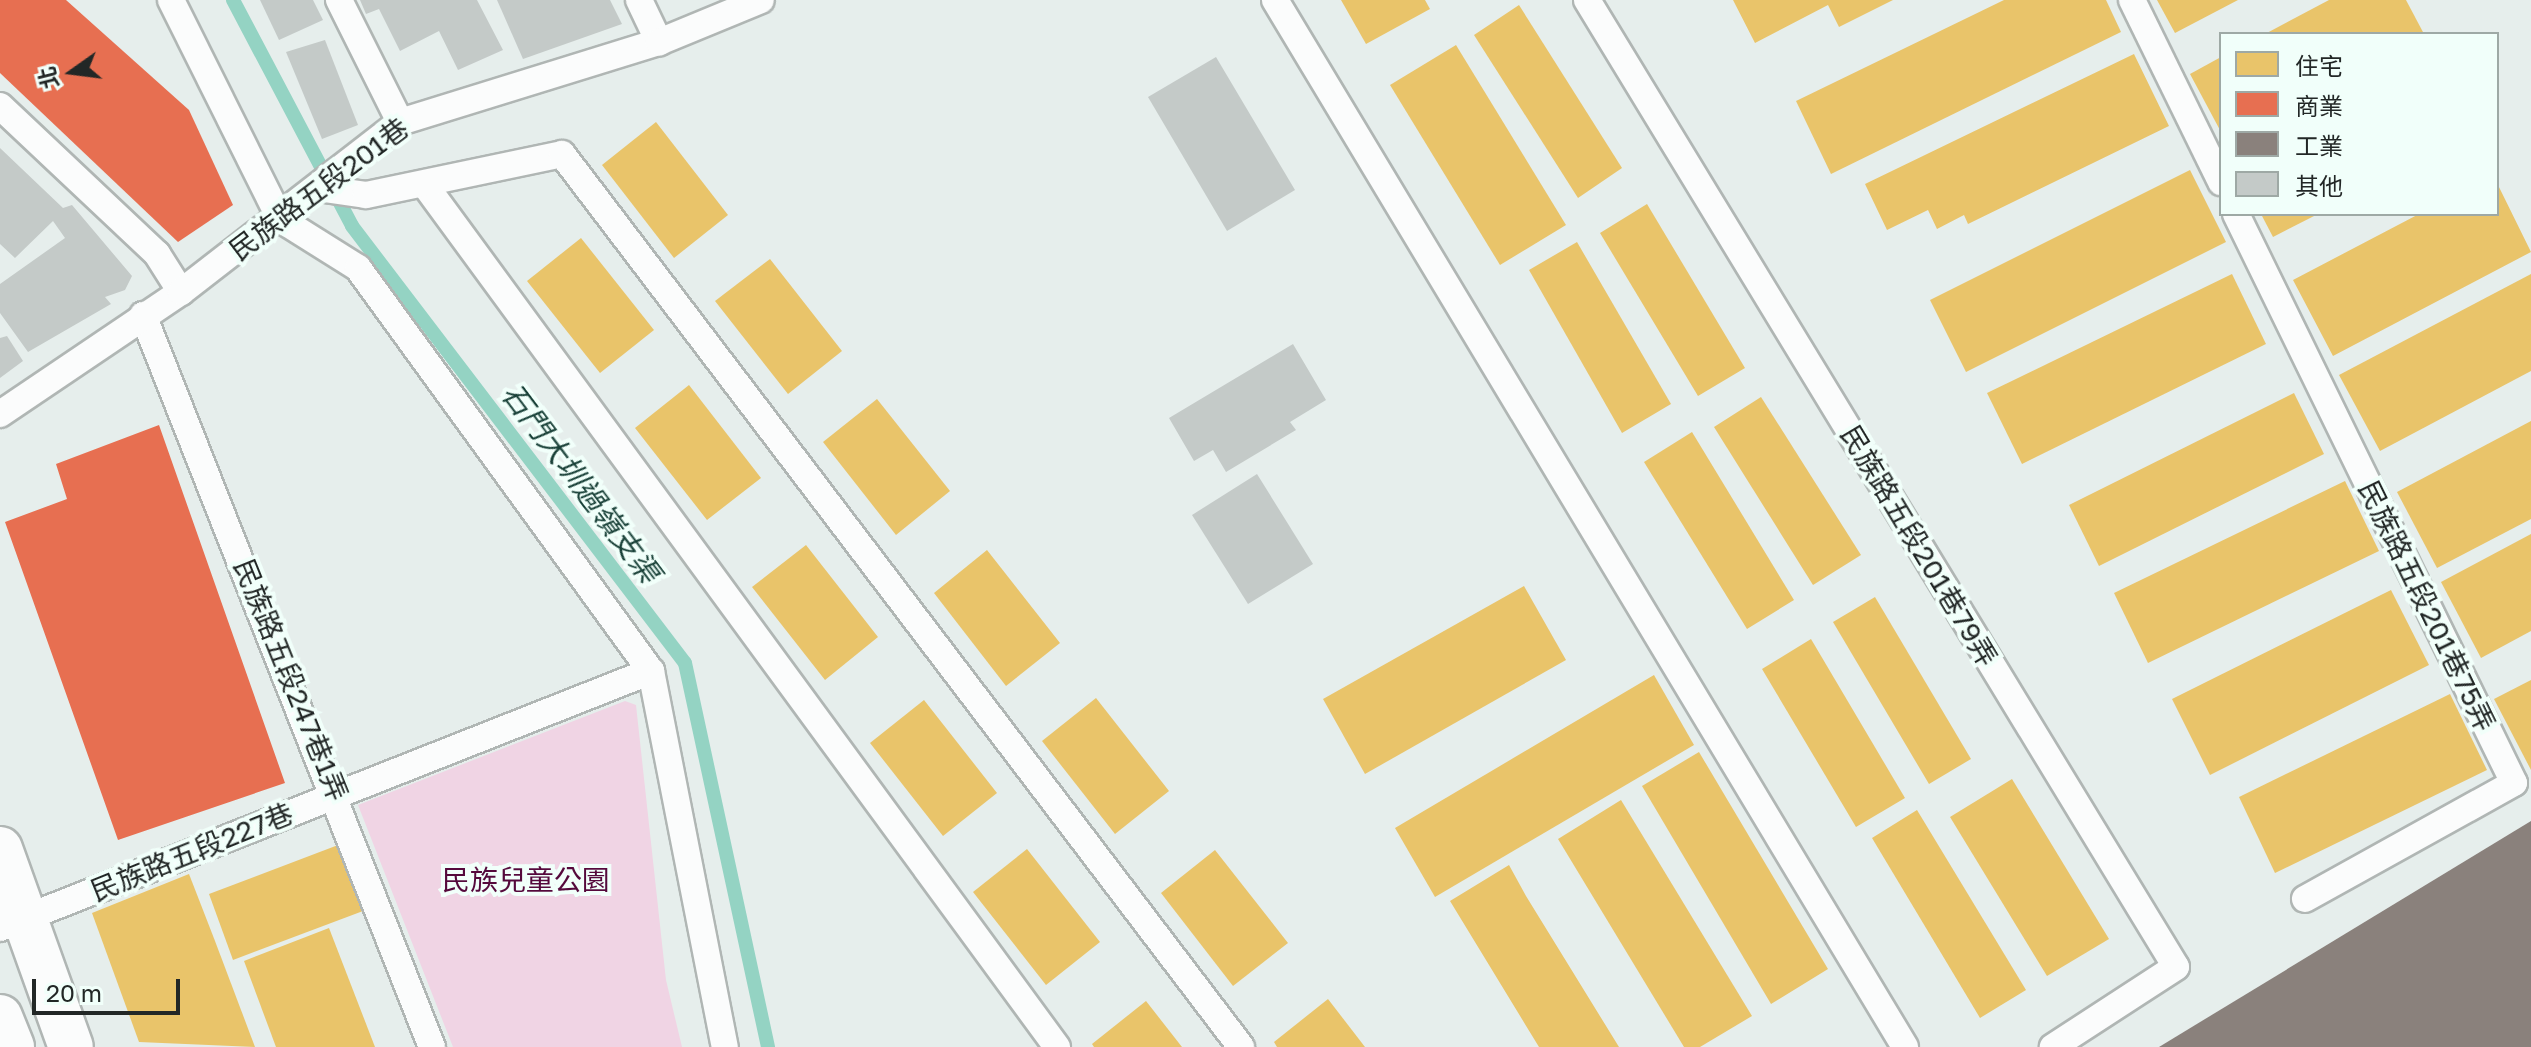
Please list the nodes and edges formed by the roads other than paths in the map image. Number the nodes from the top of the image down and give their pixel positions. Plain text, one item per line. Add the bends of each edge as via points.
1 (171, 0) edge
2 (339, 0) edge
3 (639, 0) edge
4 (761, 0) edge
5 (1275, 0) edge
6 (1587, 0) edge
7 (2132, 0) edge
8 (659, 42) junction
9 (0, 106) edge
10 (400, 122) junction
11 (2219, 178) edge
12 (425, 185) junction
13 (317, 188) junction
14 (2237, 216) edge
15 (280, 219) junction
16 (181, 292) junction
17 (143, 315) junction
18 (0, 414) edge
19 (651, 671) junction
20 (335, 790) junction
21 (0, 849) edge
22 (2305, 899) dead end
23 (13, 923) edge
24 (0, 1017) edge
25 (12, 1047) edge
26 (71, 1047) edge
27 (432, 1047) edge
28 (725, 1047) edge
29 (1057, 1047) edge
30 (1241, 1047) edge
31 (1905, 1047) edge
32 (2053, 1047) edge

1 - 15 lane
2 - 10 lane
3 - 8 lane
4 - 8 lane, 民族路五段201巷
5 - 31 lane
6 - 32 lane, 民族路五段201巷79弄 via 2176,967
7 - 11 lane
8 - 10 lane, 民族路五段201巷
9 - 16 lane via 157,254
10 - 13 lane, 民族路五段201巷
12 - 13 lane via 366,195
12 - 29 lane
12 - 30 lane via 562,154
13 - 15 lane, 民族路五段201巷
14 - 22 lane, 民族路五段201巷75弄 via 2514,783
15 - 16 lane, 民族路五段201巷
15 - 19 lane via 358,268
16 - 17 lane, 民族路五段201巷
17 - 18 lane, 民族路五段201巷
17 - 20 lane, 民族路五段247巷1弄
19 - 20 lane, 民族路五段227巷
19 - 28 lane
20 - 23 lane, 民族路五段227巷
20 - 27 lane, 民族路五段247巷1弄
21 - 23 main road
23 - 26 main road
24 - 25 main road

